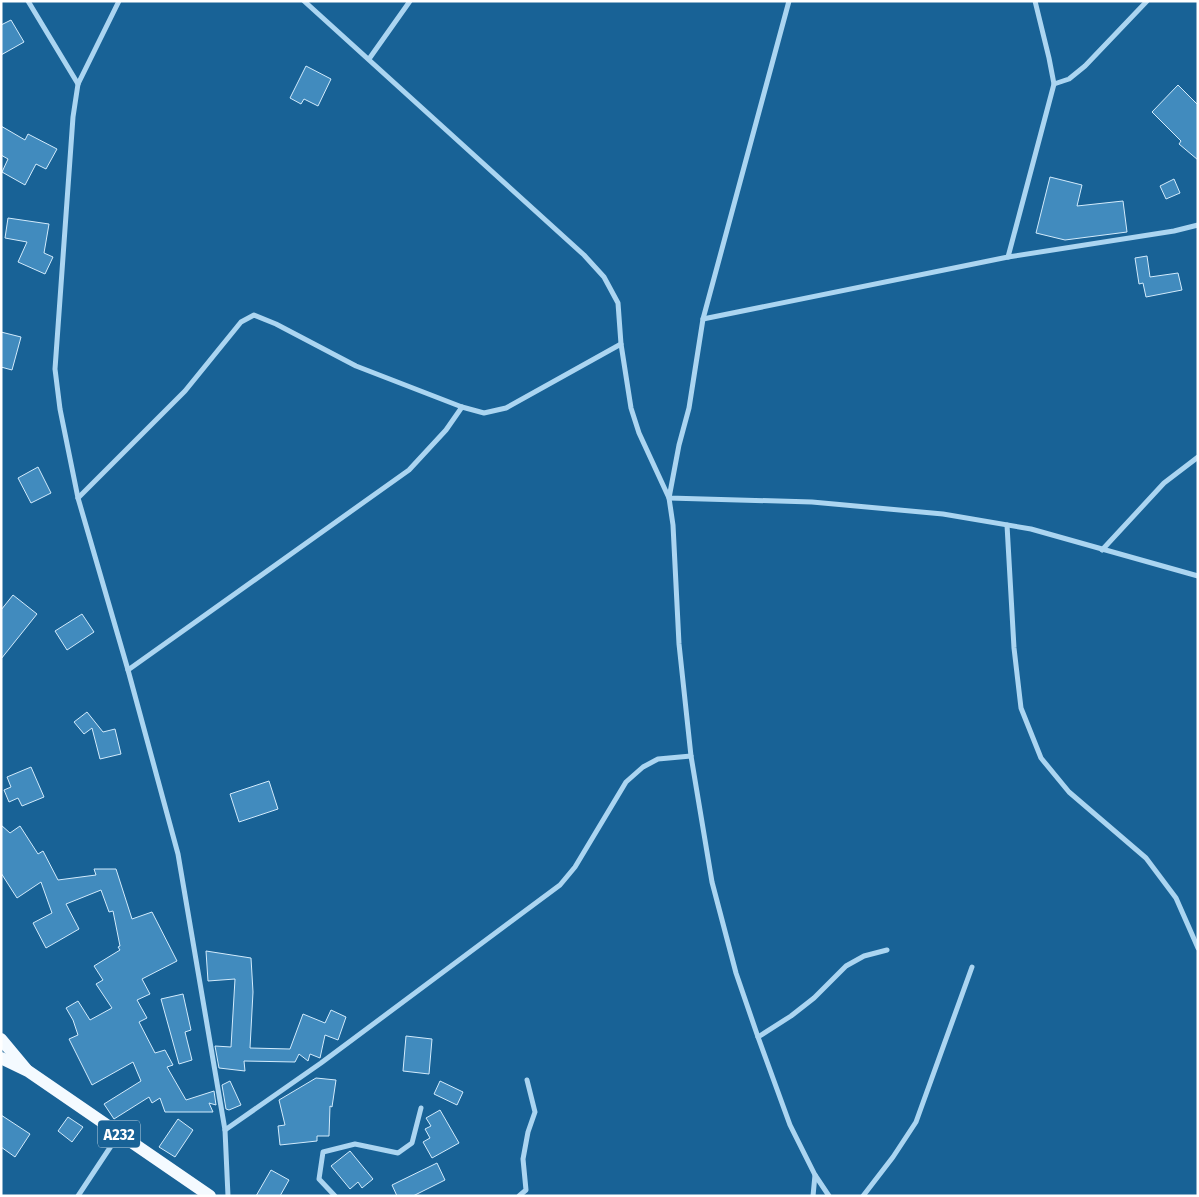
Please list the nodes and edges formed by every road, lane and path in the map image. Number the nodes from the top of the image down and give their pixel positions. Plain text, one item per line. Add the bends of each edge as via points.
1 (28, 1) edge
2 (119, 1) edge
3 (304, 1) edge
4 (410, 1) edge
5 (789, 1) edge
6 (1035, 1) edge
7 (1147, 1) edge
8 (369, 59) junction
9 (78, 84) junction
10 (1054, 84) junction
11 (1198, 225) edge
12 (1008, 257) junction
13 (703, 319) junction
14 (621, 344) junction
15 (462, 407) junction
16 (1198, 457) edge
17 (78, 498) junction
18 (670, 498) junction
19 (1007, 525) junction
20 (1102, 550) junction
21 (1198, 576) edge
22 (128, 670) junction
23 (691, 756) junction
24 (1198, 948) edge
25 (887, 950) dead end
26 (972, 967) dead end
27 (758, 1037) junction
28 (1, 1039) edge
29 (1, 1058) edge
30 (28, 1071) junction
31 (527, 1080) dead end
32 (421, 1108) dead end
33 (225, 1130) junction
34 (119, 1134) junction
35 (815, 1175) junction
36 (78, 1196) edge
37 (210, 1196) edge
38 (228, 1196) edge
39 (335, 1196) edge
40 (519, 1196) edge
41 (813, 1196) edge
42 (829, 1196) edge
43 (863, 1196) edge

1 - 9 street
2 - 9 street
3 - 8 street
4 - 8 street
5 - 13 street
6 - 10 street
7 - 10 street via 1084,66 1069,79
8 - 14 street via 584,255 604,277 618,303
9 - 17 street via 55,369
10 - 12 street
11 - 12 street
12 - 13 street
13 - 18 street
14 - 15 street via 506,408 484,413
14 - 18 street via 638,433
15 - 17 street via 356,366 254,315 241,322 185,391
15 - 22 street via 446,430 409,470
16 - 20 street via 1164,483
17 - 22 street
18 - 19 street via 812,502 943,514
18 - 23 street via 679,644
19 - 20 street
19 - 24 street via 1021,708 1041,758 1069,792 1146,858 1176,898
20 - 21 street
22 - 33 street via 178,854
23 - 27 street via 712,882 736,973
23 - 33 street via 658,759 643,767 626,782 575,867 560,885
25 - 27 street via 864,956 846,966 792,1016
26 - 43 street via 916,1122
27 - 35 street via 790,1125
28 - 30 main road, A232
29 - 30 main road, A232
30 - 34 main road, A232
31 - 40 street via 535,1112 523,1159 526,1190
32 - 39 street via 412,1143 398,1152 355,1144 323,1152 319,1179
33 - 38 street
34 - 36 street
34 - 37 main road, A232
35 - 41 street
35 - 42 street

